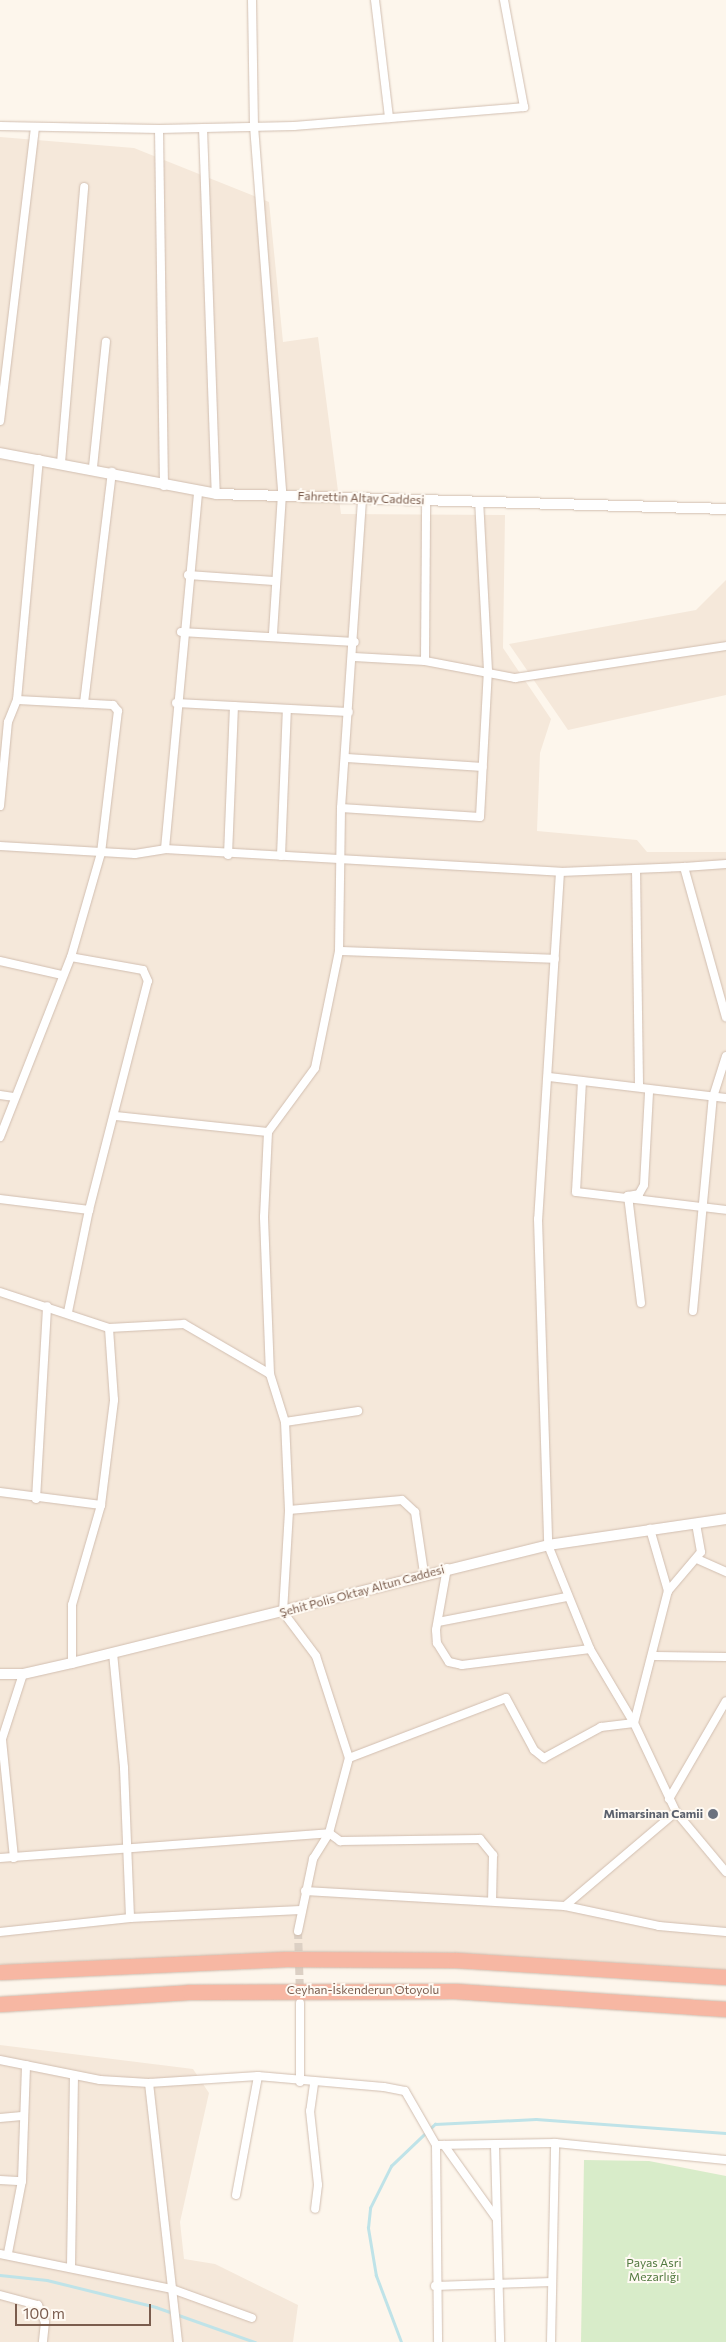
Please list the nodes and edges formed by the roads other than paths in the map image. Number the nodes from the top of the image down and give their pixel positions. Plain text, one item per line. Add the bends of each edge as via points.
1 (252, 0) edge
2 (375, 0) edge
3 (504, 0) edge
4 (389, 118) junction
5 (0, 126) edge
6 (254, 126) junction
7 (34, 127) junction
8 (203, 128) junction
9 (159, 129) junction
10 (84, 187) dead end
11 (106, 342) dead end
12 (0, 421) edge
13 (0, 452) edge
14 (39, 459) junction
15 (60, 463) junction
16 (93, 467) junction
17 (112, 472) junction
18 (164, 486) junction
19 (198, 492) junction
20 (216, 494) junction
21 (282, 494) junction
22 (362, 499) junction
23 (426, 500) junction
24 (478, 502) junction
25 (726, 509) edge
26 (188, 575) junction
27 (274, 581) junction
28 (181, 632) junction
29 (273, 635) junction
30 (355, 642) junction
31 (726, 646) edge
32 (354, 657) junction
33 (425, 661) junction
34 (488, 671) junction
35 (17, 700) junction
36 (84, 703) junction
37 (176, 703) junction
38 (234, 706) junction
39 (287, 709) junction
40 (349, 712) junction
41 (4, 722) edge
42 (347, 758) junction
43 (483, 767) junction
44 (1, 793) edge
45 (0, 806) edge
46 (341, 808) junction
47 (0, 846) edge
48 (165, 849) junction
49 (102, 853) junction
50 (228, 855) junction
51 (281, 856) junction
52 (344, 858) junction
53 (726, 864) edge
54 (684, 867) junction
55 (636, 870) junction
56 (560, 872) junction
57 (339, 951) junction
58 (71, 956) junction
59 (555, 959) junction
60 (0, 961) edge
61 (62, 975) junction
62 (726, 1017) edge
63 (726, 1056) edge
64 (549, 1077) junction
65 (582, 1080) junction
66 (639, 1085) junction
67 (649, 1092) junction
68 (0, 1095) edge
69 (14, 1097) junction
70 (713, 1097) junction
71 (726, 1098) edge
72 (114, 1116) junction
73 (268, 1132) junction
74 (0, 1136) edge
75 (628, 1196) junction
76 (0, 1199) edge
77 (701, 1207) junction
78 (89, 1210) junction
79 (726, 1210) edge
80 (0, 1292) edge
81 (641, 1303) dead end
82 (47, 1306) junction
83 (693, 1311) dead end
84 (68, 1312) junction
85 (109, 1328) junction
86 (270, 1374) junction
87 (358, 1411) dead end
88 (285, 1422) junction
89 (0, 1492) edge
90 (36, 1498) junction
91 (101, 1505) junction
92 (289, 1510) junction
93 (726, 1519) edge
94 (696, 1524) junction
95 (650, 1529) junction
96 (548, 1545) junction
97 (697, 1559) junction
98 (447, 1568) junction
99 (726, 1572) edge
100 (424, 1573) junction
101 (668, 1591) junction
102 (567, 1597) junction
103 (283, 1612) junction
104 (438, 1622) junction
105 (590, 1649) junction
106 (113, 1653) junction
107 (655, 1656) junction
108 (726, 1657) edge
109 (72, 1663) junction
110 (0, 1674) edge
111 (23, 1674) junction
112 (726, 1701) edge
113 (634, 1723) junction
114 (2, 1728) edge
115 (349, 1758) junction
116 (668, 1799) junction
117 (676, 1812) junction
118 (329, 1833) junction
119 (126, 1845) junction
120 (0, 1858) edge
121 (14, 1858) junction
122 (726, 1872) edge
123 (305, 1891) junction
124 (492, 1901) junction
125 (565, 1906) junction
126 (301, 1910) junction
127 (130, 1918) junction
128 (298, 1931) tunnel mouth
129 (0, 1932) edge
130 (726, 1932) edge
131 (0, 1972) edge
132 (726, 1978) edge
133 (300, 2003) tunnel mouth
134 (0, 2004) edge
135 (726, 2009) edge
136 (0, 2060) edge
137 (26, 2065) junction
138 (74, 2076) junction
139 (258, 2076) junction
140 (300, 2082) junction
141 (149, 2083) junction
142 (314, 2084) junction
143 (22, 2116) junction
144 (0, 2118) edge
145 (555, 2144) junction
146 (440, 2145) junction
147 (495, 2146) junction
148 (726, 2160) edge
149 (0, 2180) edge
150 (22, 2181) junction
151 (236, 2195) dead end
152 (315, 2209) dead end
153 (496, 2218) junction
154 (4, 2253) edge
155 (71, 2266) junction
156 (552, 2282) junction
157 (498, 2283) junction
158 (435, 2286) junction
159 (172, 2289) junction
160 (0, 2295) edge
161 (252, 2318) dead end
162 (44, 2342) edge
163 (178, 2342) edge
164 (438, 2342) edge
165 (500, 2342) edge
166 (551, 2342) edge

1 - 6 street
2 - 4 street
3 - 4 street via 524,108 427,119
4 - 6 street
5 - 7 street
6 - 8 street
6 - 21 street
7 - 9 street
7 - 12 street
8 - 9 street
8 - 20 street
9 - 18 street
10 - 15 street
11 - 16 street
13 - 14 street, Fahrettin Altay Caddesi
14 - 15 street, Fahrettin Altay Caddesi
14 - 35 street
15 - 16 street, Fahrettin Altay Caddesi
16 - 17 street, Fahrettin Altay Caddesi
17 - 18 street, Fahrettin Altay Caddesi
17 - 36 street
18 - 19 street, Fahrettin Altay Caddesi
19 - 20 street, Fahrettin Altay Caddesi
19 - 26 street
20 - 21 street, Fahrettin Altay Caddesi
21 - 22 street, Fahrettin Altay Caddesi
21 - 27 street
22 - 23 street, Fahrettin Altay Caddesi
22 - 30 street
23 - 24 street, Fahrettin Altay Caddesi
23 - 33 street
24 - 25 street, Fahrettin Altay Caddesi
24 - 34 street
26 - 27 street
26 - 28 street
27 - 29 street
28 - 29 street
28 - 37 street
29 - 30 street
30 - 32 street
31 - 34 street via 515,678
32 - 33 street
32 - 40 street
33 - 34 street
34 - 43 street
35 - 36 street
35 - 41 street
36 - 49 street via 113,705 118,711
37 - 38 street
37 - 48 street
38 - 39 street
38 - 50 street
39 - 40 street
39 - 51 street
40 - 42 street
41 - 44 street
42 - 43 street
42 - 46 street
43 - 46 street via 480,816
44 - 45 street
46 - 52 street
47 - 49 street
48 - 49 street
48 - 50 street
49 - 58 street
50 - 51 street
51 - 52 street
52 - 56 street
52 - 57 street
53 - 54 street
54 - 55 street
54 - 62 street
55 - 56 street
55 - 66 street
56 - 59 street
57 - 59 street
57 - 73 street via 315,1068
58 - 61 street
58 - 72 street via 147,974
59 - 64 street
60 - 61 street
61 - 69 street
63 - 70 street
64 - 65 street
64 - 96 street via 538,1219
65 - 66 street
65 - 75 street via 575,1189
66 - 67 street
67 - 70 street
67 - 75 street via 644,1185 639,1194
68 - 69 street
69 - 74 street
70 - 71 street
70 - 77 street
72 - 73 street
72 - 78 street
73 - 86 street via 264,1217
75 - 77 street
75 - 81 street
76 - 78 street
77 - 79 street
77 - 83 street
78 - 84 street
80 - 82 street
82 - 84 street
82 - 90 street
84 - 85 street
85 - 86 street via 184,1324
85 - 91 street via 114,1400
86 - 88 street
87 - 88 street
88 - 92 street
89 - 90 street
90 - 91 street
91 - 109 street via 72,1605
92 - 100 street via 402,1500 415,1512
92 - 103 street
93 - 94 street, Şehit Polis Oktay Altun Caddesi
94 - 95 street, Şehit Polis Oktay Altun Caddesi
94 - 97 street via 701,1552
95 - 96 street, Şehit Polis Oktay Altun Caddesi
95 - 101 street
96 - 98 street, Şehit Polis Oktay Altun Caddesi
96 - 102 street
97 - 99 street
97 - 101 street
98 - 100 street, Şehit Polis Oktay Altun Caddesi
98 - 104 street
100 - 103 street, Şehit Polis Oktay Altun Caddesi
101 - 107 street
102 - 104 street
102 - 105 street
103 - 106 street, Şehit Polis Oktay Altun Caddesi
103 - 115 street via 322,1670
104 - 105 street via 437,1643 449,1662 462,1665
105 - 113 street
106 - 109 street, Şehit Polis Oktay Altun Caddesi
106 - 119 street via 124,1768
107 - 108 street
107 - 113 street
109 - 111 street, Şehit Polis Oktay Altun Caddesi
110 - 111 street, Şehit Polis Oktay Altun Caddesi
111 - 114 street
112 - 116 street
113 - 115 street via 601,1727 544,1758 534,1750 506,1698
113 - 116 street
114 - 121 street
115 - 118 street
116 - 117 street
117 - 122 street
117 - 125 street
118 - 119 street
118 - 123 street via 313,1860
118 - 124 street via 340,1841 480,1838 493,1855
119 - 121 street
119 - 127 street
120 - 121 street
123 - 124 street
123 - 126 street
124 - 125 street
125 - 130 street via 659,1926
126 - 127 street
126 - 128 street
127 - 129 street
131 - 132 highway via 286,1959 456,1960
133 - 140 street
134 - 135 highway, Ceyhan-İskenderun Otoyolu via 189,1992 445,1991
136 - 137 street
137 - 138 street
137 - 143 street
138 - 141 street
138 - 155 street
139 - 140 street
139 - 141 street
139 - 151 street
140 - 142 street
141 - 159 street
142 - 146 street via 405,2092
142 - 152 street via 310,2111 318,2185
143 - 144 street
143 - 150 street
145 - 147 street
145 - 148 street
145 - 156 street
146 - 147 street
146 - 153 street
146 - 158 street
147 - 153 street
149 - 150 street
150 - 154 street
153 - 157 street
154 - 155 street
155 - 159 street
156 - 157 street
156 - 166 street
157 - 158 street
157 - 165 street
158 - 164 street
159 - 161 street
159 - 163 street
160 - 162 street via 38,2305 45,2322

